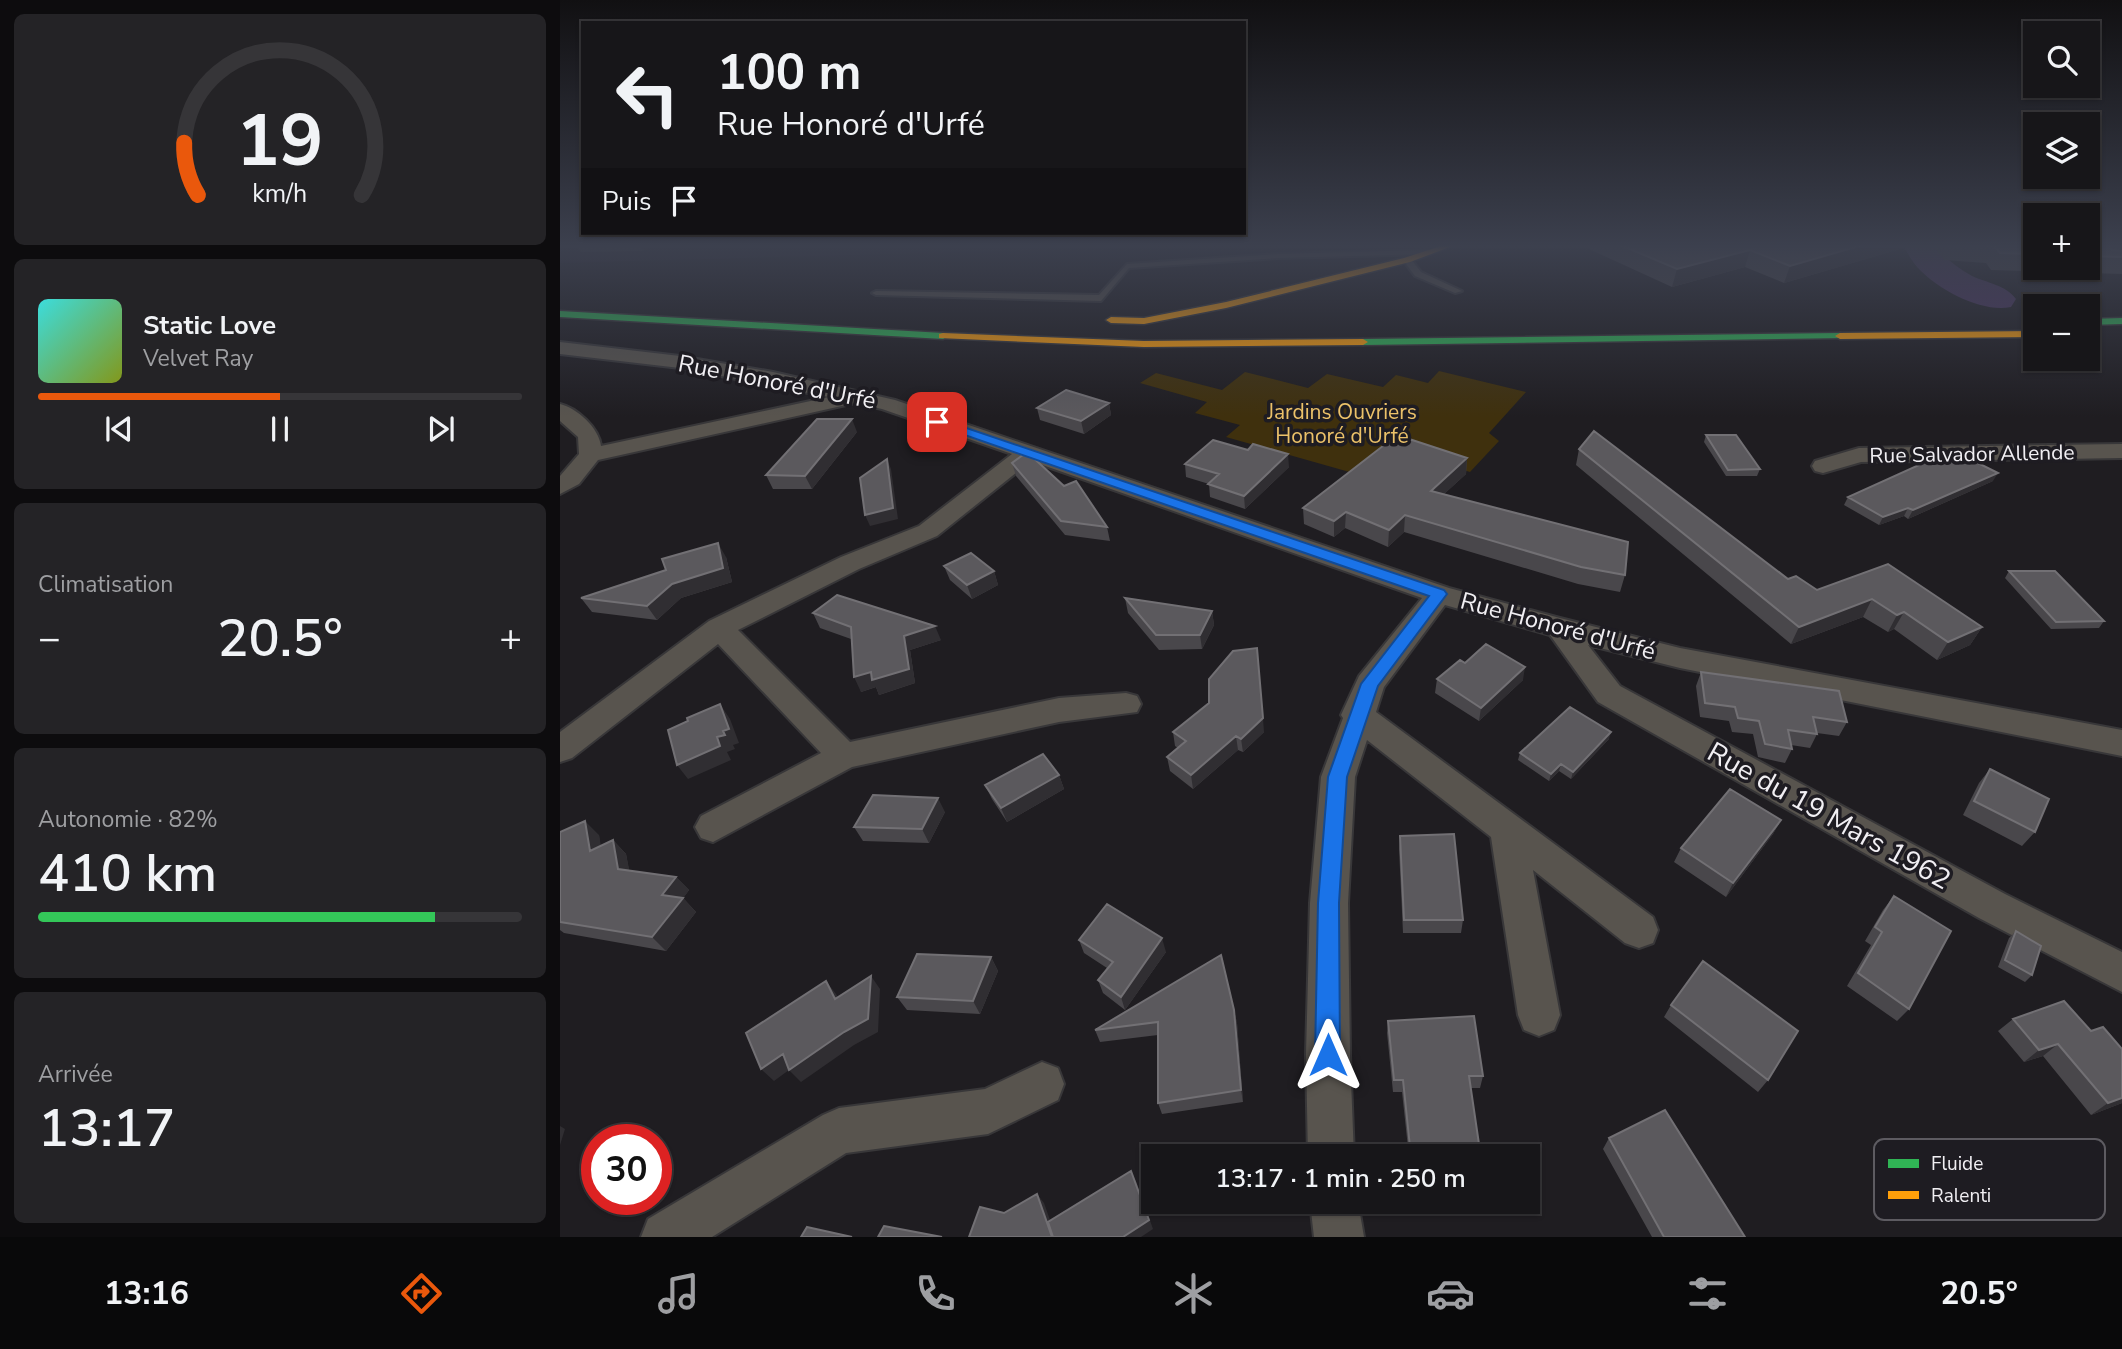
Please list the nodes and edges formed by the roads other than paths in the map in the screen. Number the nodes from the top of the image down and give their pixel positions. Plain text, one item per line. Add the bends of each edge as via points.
1 (560, 302) edge
2 (1240, 302) edge
3 (560, 314) edge
4 (798, 316) junction
5 (894, 317) dead end
6 (1094, 320) dead end
7 (2122, 321) edge
8 (2023, 322) edge
9 (2100, 322) edge
10 (2100, 333) edge
11 (2122, 333) edge
12 (2023, 334) edge
13 (560, 348) edge
14 (856, 396) junction
15 (560, 411) edge
16 (2122, 451) edge
17 (1027, 453) junction
18 (590, 455) junction
19 (1823, 466) dead end
20 (560, 486) edge
21 (1439, 594) junction
22 (719, 628) junction
23 (1560, 628) junction
24 (1126, 704) dead end
25 (1357, 715) junction
26 (2122, 743) edge
27 (560, 749) edge
28 (844, 756) junction
29 (713, 827) dead end
30 (1507, 827) junction
31 (1639, 930) dead end
32 (2122, 973) edge
33 (1539, 1016) dead end
34 (1042, 1084) dead end
35 (1331, 1144) edge
36 (1336, 1214) edge
37 (666, 1237) edge
38 (1339, 1237) edge

1 - 4 main road
2 - 6 main road via 1144,321
3 - 12 main road via 1144,344
4 - 5 main road
4 - 8 main road via 1204,333
7 - 9 main road
10 - 11 main road
13 - 14 street, Rue Honoré d'Urfé via 680,362
14 - 17 street, Rue Honoré d'Urfé
14 - 18 street
15 - 18 street via 589,435
16 - 19 street, Rue Salvador Allende via 1859,455
17 - 21 street, Rue Honoré d'Urfé
17 - 22 street via 928,531 849,563
18 - 20 street
21 - 23 street, Rue Honoré d'Urfé
21 - 25 street via 1370,684
22 - 27 street
22 - 28 street
23 - 26 street, Rue Honoré d'Urfé via 1680,658
23 - 32 street, Rue du 19 Mars 1962 via 1609,694
24 - 28 street via 1059,710
25 - 30 street
25 - 35 street via 1338,777 1328,903
28 - 29 street
30 - 31 street
30 - 33 street
34 - 37 street via 988,1111 839,1130
36 - 38 street

